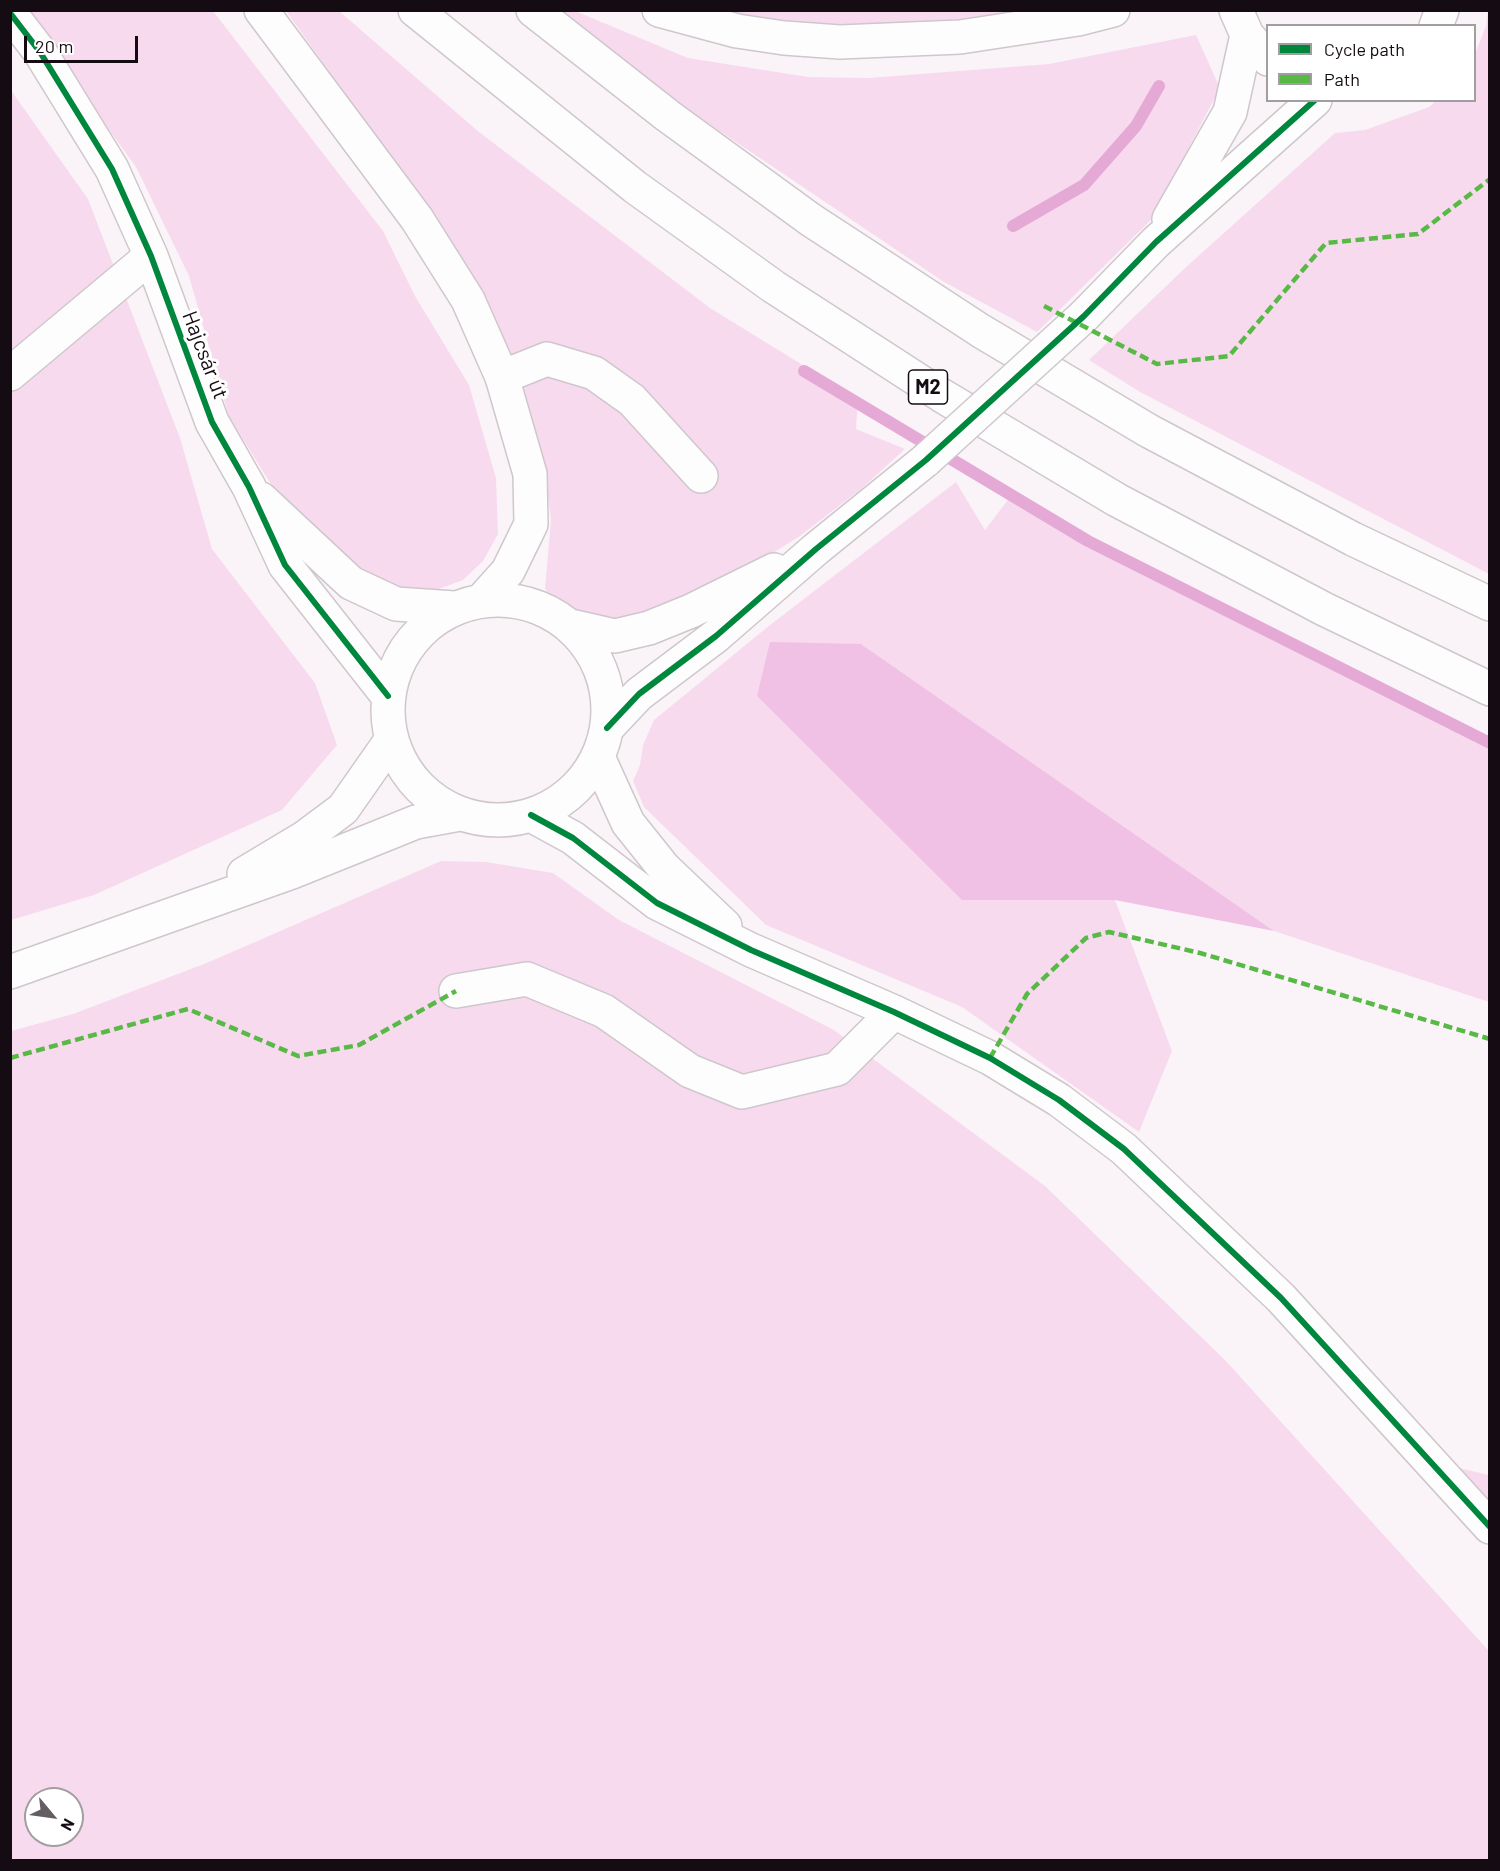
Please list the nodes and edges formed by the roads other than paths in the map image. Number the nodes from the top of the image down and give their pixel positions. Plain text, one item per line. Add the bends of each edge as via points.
1 (261, 10) edge
2 (415, 10) edge
3 (533, 10) edge
4 (659, 10) edge
5 (1113, 10) edge
6 (10, 13) edge
7 (1250, 35) edge
8 (1313, 102) edge
9 (1156, 242) junction
10 (150, 256) junction
11 (10, 374) edge
12 (502, 377) junction
13 (701, 476) dead end
14 (249, 488) junction
15 (816, 549) junction
16 (468, 604) junction
17 (1490, 604) edge
18 (571, 626) junction
19 (1490, 689) edge
20 (388, 696) junction
21 (392, 739) junction
22 (602, 743) junction
23 (460, 814) junction
24 (531, 815) junction
25 (183, 910) junction
26 (751, 950) junction
27 (10, 972) edge
28 (456, 991) dead end
29 (894, 1012) junction
30 (1490, 1527) edge

1 - 12 main road via 417,219 468,300
2 - 19 main road, M2 via 635,187 774,287 941,395 1117,500 1324,609
3 - 17 main road via 668,116 811,220 981,331 1149,431 1353,539
4 - 5 main road via 737,31 840,42 960,37 1078,20
6 - 10 main road, Hajcsár út via 40,52 112,169
7 - 9 main road via 1230,112
8 - 9 main road
9 - 15 main road, bridge via 1084,316 926,460
10 - 11 main road
10 - 14 main road, Hajcsár út via 212,422
12 - 13 main road via 547,360 594,373 632,400
12 - 16 main road via 530,474 531,524 508,571
14 - 16 main road, Hajcsár út via 351,583 396,604
14 - 20 main road, Hajcsár út via 285,565
15 - 18 main road via 649,628 615,636
15 - 22 main road via 716,636 639,694
16 - 18 main road, Hajcsár út via 514,600 545,609
16 - 20 main road via 423,629 400,660
18 - 22 main road via 595,656 607,691
20 - 21 main road
21 - 23 main road via 406,771 429,796
21 - 25 main road via 343,809 304,838
22 - 24 main road via 570,793
22 - 26 main road via 628,823 664,868
23 - 24 main road via 508,820
23 - 25 main road via 416,822
24 - 26 main road via 573,838 657,903
25 - 27 main road
26 - 29 main road
28 - 29 main road via 527,979 604,1011 690,1071 742,1092 837,1069
29 - 30 main road via 1000,1064 1059,1100 1124,1149 1281,1298

